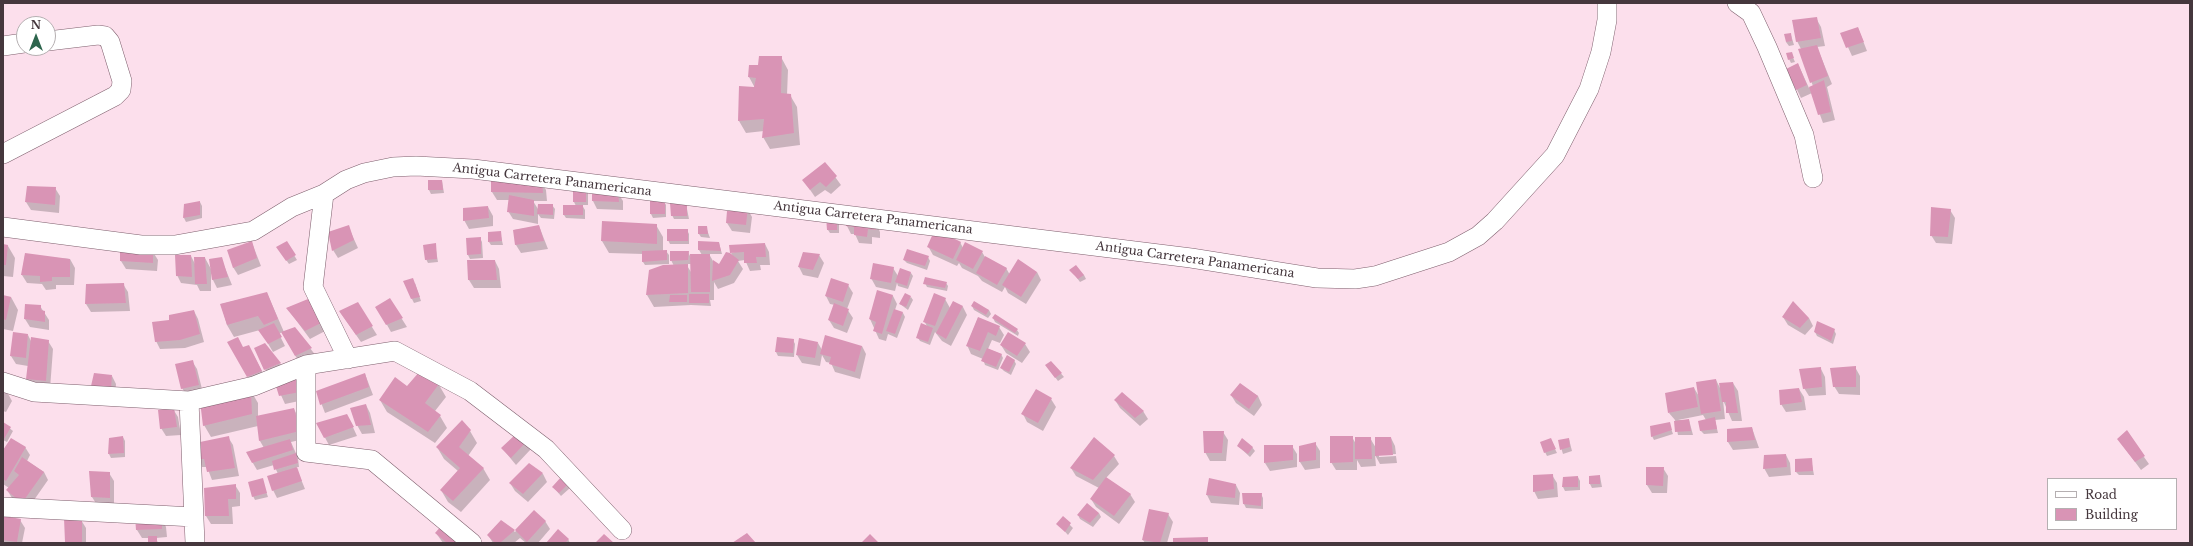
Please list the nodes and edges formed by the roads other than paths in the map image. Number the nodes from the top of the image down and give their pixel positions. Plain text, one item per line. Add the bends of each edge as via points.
1 (1607, 3) edge
2 (1736, 3) edge
3 (56, 40) edge
4 (16, 44) edge
5 (3, 46) edge
6 (3, 154) edge
7 (1813, 178) dead end
8 (324, 194) junction
9 (3, 227) edge
10 (348, 359) junction
11 (306, 365) junction
12 (3, 382) edge
13 (189, 401) junction
14 (3, 507) edge
15 (194, 517) junction
16 (622, 530) dead end
17 (195, 543) edge
18 (472, 543) edge

1 - 8 street, Antigua Carretera Panamericana via 1607,20 1601,52 1589,89 1555,155 1478,236 1449,252 1362,278 1317,278 1191,258 473,170 393,167 346,180
2 - 7 street via 1751,13 1767,47 1804,135
3 - 6 street via 105,36 110,42 122,81 121,90 95,107
4 - 5 street
8 - 9 street, Antigua Carretera Panamericana via 292,207 253,231 175,246 141,245
8 - 10 street via 313,287
10 - 11 street
10 - 16 street via 395,351 470,391 546,449
11 - 13 street via 254,386
11 - 18 street via 306,452 372,460
12 - 13 street via 34,392
13 - 15 street
14 - 15 street
15 - 17 street

